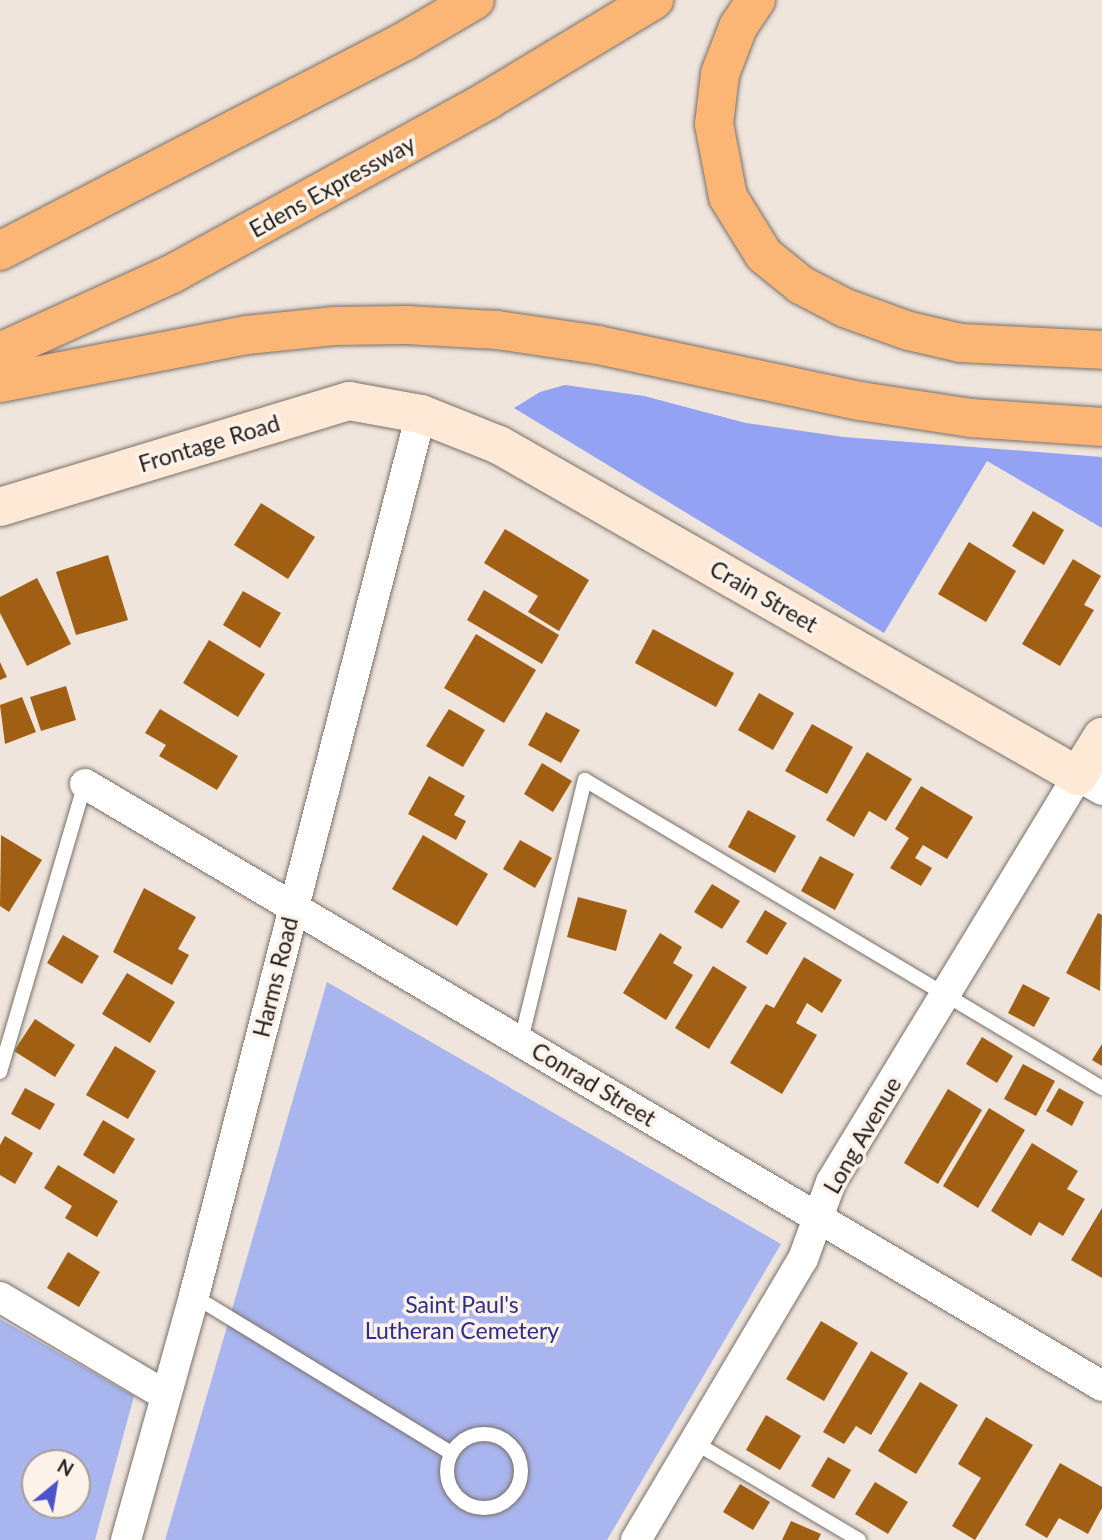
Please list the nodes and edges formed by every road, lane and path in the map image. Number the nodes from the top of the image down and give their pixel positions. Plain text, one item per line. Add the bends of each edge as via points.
1 (475, 0) edge
2 (654, 0) edge
3 (756, 0) edge
4 (0, 251) edge
5 (1102, 350) edge
6 (0, 352) edge
7 (0, 383) edge
8 (421, 414) junction
9 (1102, 427) edge
10 (0, 507) edge
11 (1102, 737) edge
12 (85, 783) joint
13 (1090, 783) edge
14 (293, 904) junction
15 (945, 995) junction
16 (522, 1040) junction
17 (0, 1072) edge
18 (1102, 1088) edge
19 (818, 1218) junction
20 (194, 1296) junction
21 (0, 1297) edge
22 (1102, 1386) edge
23 (165, 1395) junction
24 (694, 1443) junction
25 (451, 1452) junction
26 (125, 1540) edge
27 (636, 1540) edge
28 (859, 1540) edge

1 - 4 highway via 405,41
2 - 6 highway, Edens Expressway via 488,100 172,274
3 - 5 highway via 738,27 720,74 714,124 728,197 764,255 801,285 845,308 909,331 961,343
7 - 9 highway via 247,335 334,326 407,325 497,330 598,345 860,401 971,418
8 - 10 street, Frontage Road via 349,401
8 - 13 street, Crain Street via 499,445
8 - 14 street, Harms Road
11 - 13 street, Long Avenue
12 - 14 street, Conrad Street
12 - 17 lane
13 - 15 street, Long Avenue
14 - 16 street, Conrad Street
14 - 20 street, Harms Road
15 - 16 lane via 584,780
15 - 18 lane
15 - 19 street, Long Avenue via 831,1182
16 - 19 street, Conrad Street
19 - 22 street, Conrad Street
19 - 24 street, Long Avenue via 803,1259
20 - 23 street, Harms Road
20 - 25 lane
21 - 23 street
23 - 26 street, Harms Road
24 - 27 street, Long Avenue
24 - 28 lane
25 - 25 lane via 446,1477 459,1499 470,1506 495,1507 515,1492 522,1469 519,1457 503,1439 492,1434 468,1437

